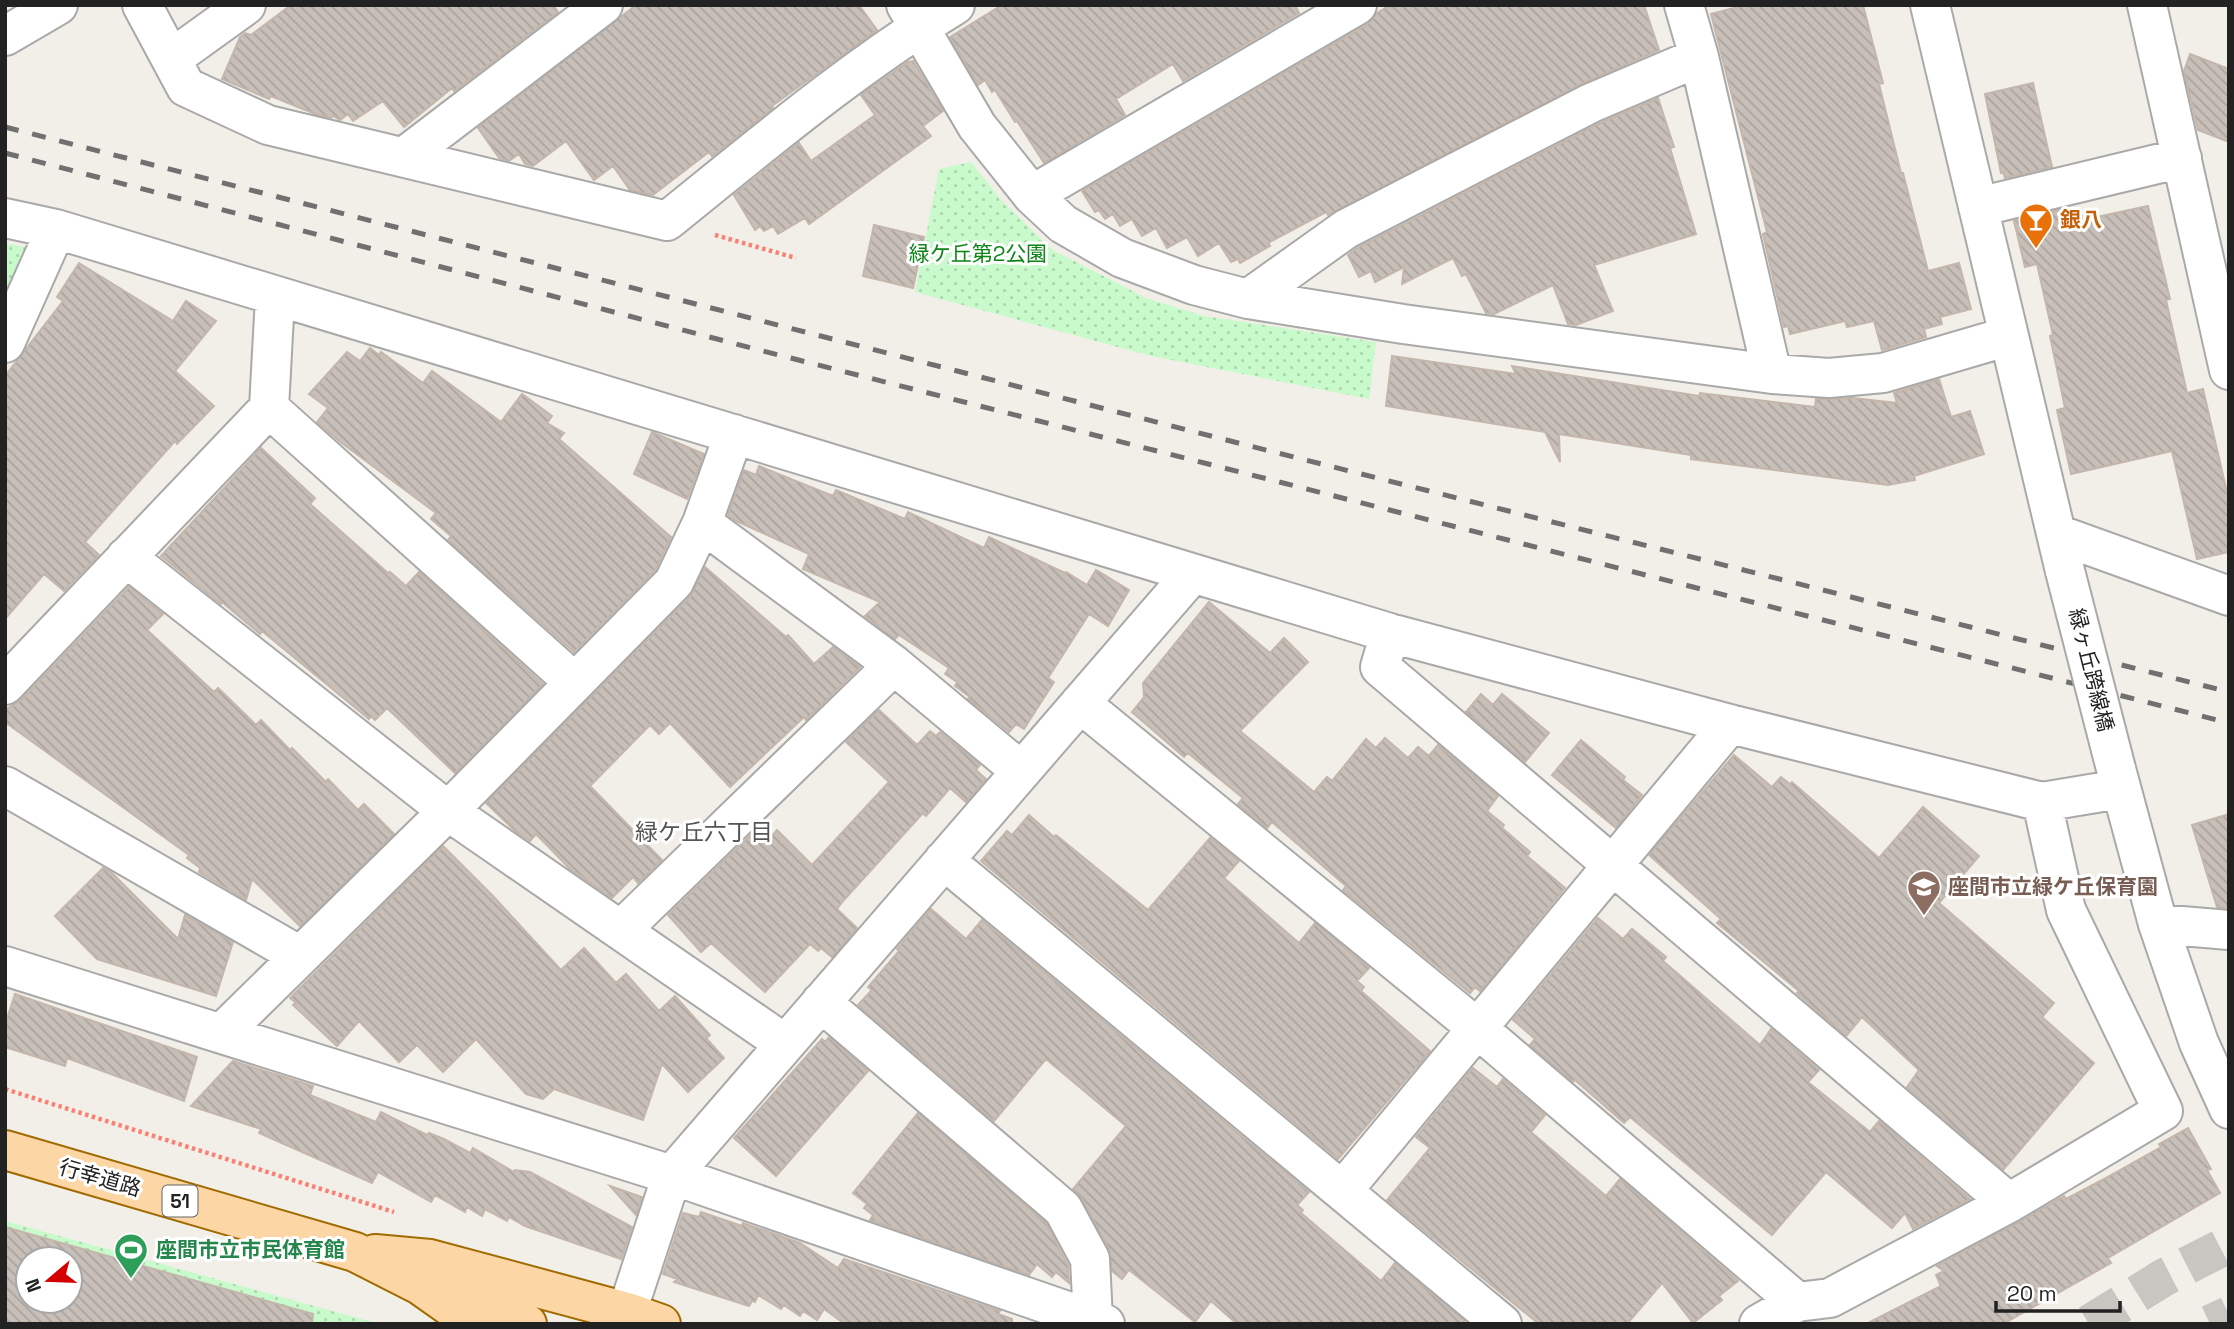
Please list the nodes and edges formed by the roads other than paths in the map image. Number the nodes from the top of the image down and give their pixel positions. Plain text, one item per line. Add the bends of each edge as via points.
1 (58, 5) edge
2 (142, 5) edge
3 (246, 5) edge
4 (603, 5) edge
5 (955, 5) edge
6 (1357, 5) edge
7 (1684, 5) edge
8 (1930, 5) edge
9 (2147, 5) edge
10 (912, 16) edge
11 (5, 36) edge
12 (1699, 57) junction
13 (178, 73) junction
14 (404, 157) junction
15 (2182, 158) junction
16 (1032, 195) junction
17 (1978, 206) junction
18 (5, 218) edge
19 (56, 229) junction
20 (2219, 282) edge
21 (275, 297) junction
22 (1248, 299) junction
23 (2009, 336) junction
24 (5, 343) edge
25 (2229, 370) edge
26 (1772, 374) junction
27 (269, 408) junction
28 (734, 434) junction
29 (702, 523) junction
30 (2057, 534) junction
31 (126, 558) junction
32 (1192, 574) junction
33 (2229, 596) edge
34 (1390, 634) junction
35 (894, 665) junction
36 (574, 681) junction
37 (5, 685) edge
38 (1080, 703) junction
39 (1730, 724) junction
40 (1021, 771) junction
41 (2118, 779) junction
42 (5, 786) edge
43 (2042, 803) junction
44 (447, 811) junction
45 (944, 860) junction
46 (1614, 865) junction
47 (2158, 924) junction
48 (621, 930) junction
49 (2229, 930) edge
50 (300, 956) junction
51 (5, 966) edge
52 (821, 1002) junction
53 (1477, 1028) junction
54 (223, 1032) junction
55 (785, 1044) junction
56 (2229, 1109) edge
57 (5, 1150) edge
58 (672, 1175) junction
59 (1343, 1190) junction
60 (2009, 1203) junction
61 (355, 1252) junction
62 (420, 1285) junction
63 (1797, 1301) junction
64 (644, 1318) edge
65 (1099, 1322) edge
66 (475, 1324) edge
67 (527, 1324) edge
68 (1502, 1324) edge
69 (1759, 1324) edge

1 - 11 street
2 - 13 street
3 - 13 street
4 - 14 street
5 - 10 street
6 - 16 street
7 - 12 street
8 - 17 street, 緑ヶ丘跨線橋
9 - 15 street
10 - 14 street via 667,221
10 - 16 street via 977,126
12 - 22 street via 1591,103 1346,229
12 - 26 street
13 - 14 street via 268,125
15 - 17 street
15 - 20 street
16 - 22 street via 1063,224 1122,258
17 - 23 street, 緑ヶ丘跨線橋
18 - 19 street
19 - 21 street
19 - 24 street
20 - 25 street
21 - 27 street
21 - 28 street
22 - 26 street
23 - 26 street via 1883,373 1829,378
23 - 30 street, 緑ヶ丘跨線橋
27 - 31 street
27 - 36 street
28 - 29 street
28 - 32 street
29 - 35 street
29 - 36 street via 674,582
30 - 33 street
30 - 41 street, 緑ヶ丘跨線橋, bridge
31 - 37 street
31 - 44 street
32 - 34 street
32 - 38 street
34 - 39 street
34 - 46 street via 1380,667
35 - 40 street
35 - 48 street
36 - 44 street
38 - 40 street
38 - 53 street
39 - 43 street
39 - 46 street
40 - 45 street
41 - 43 street
41 - 47 street, 緑ヶ丘跨線橋
42 - 50 street
43 - 60 street via 2066,910 2163,1111
44 - 48 street
44 - 50 street
45 - 52 street
45 - 59 street
46 - 53 street
46 - 60 street
47 - 49 street
47 - 56 street, 緑ヶ丘跨線橋 via 2199,1042
48 - 55 street
50 - 54 street
51 - 54 street
52 - 55 street
52 - 65 street via 1063,1209 1090,1259
53 - 59 street
53 - 63 street
54 - 58 street
55 - 58 street
57 - 61 main road, 行幸道路 / 51
58 - 64 street
58 - 65 street
59 - 68 street
60 - 63 street via 1830,1298
61 - 62 main road, 行幸道路 / 51
61 - 64 main road, 行幸道路 / 51 via 430,1259
62 - 66 main road, 行幸道路 / 51
62 - 67 main road, 51
63 - 69 street

